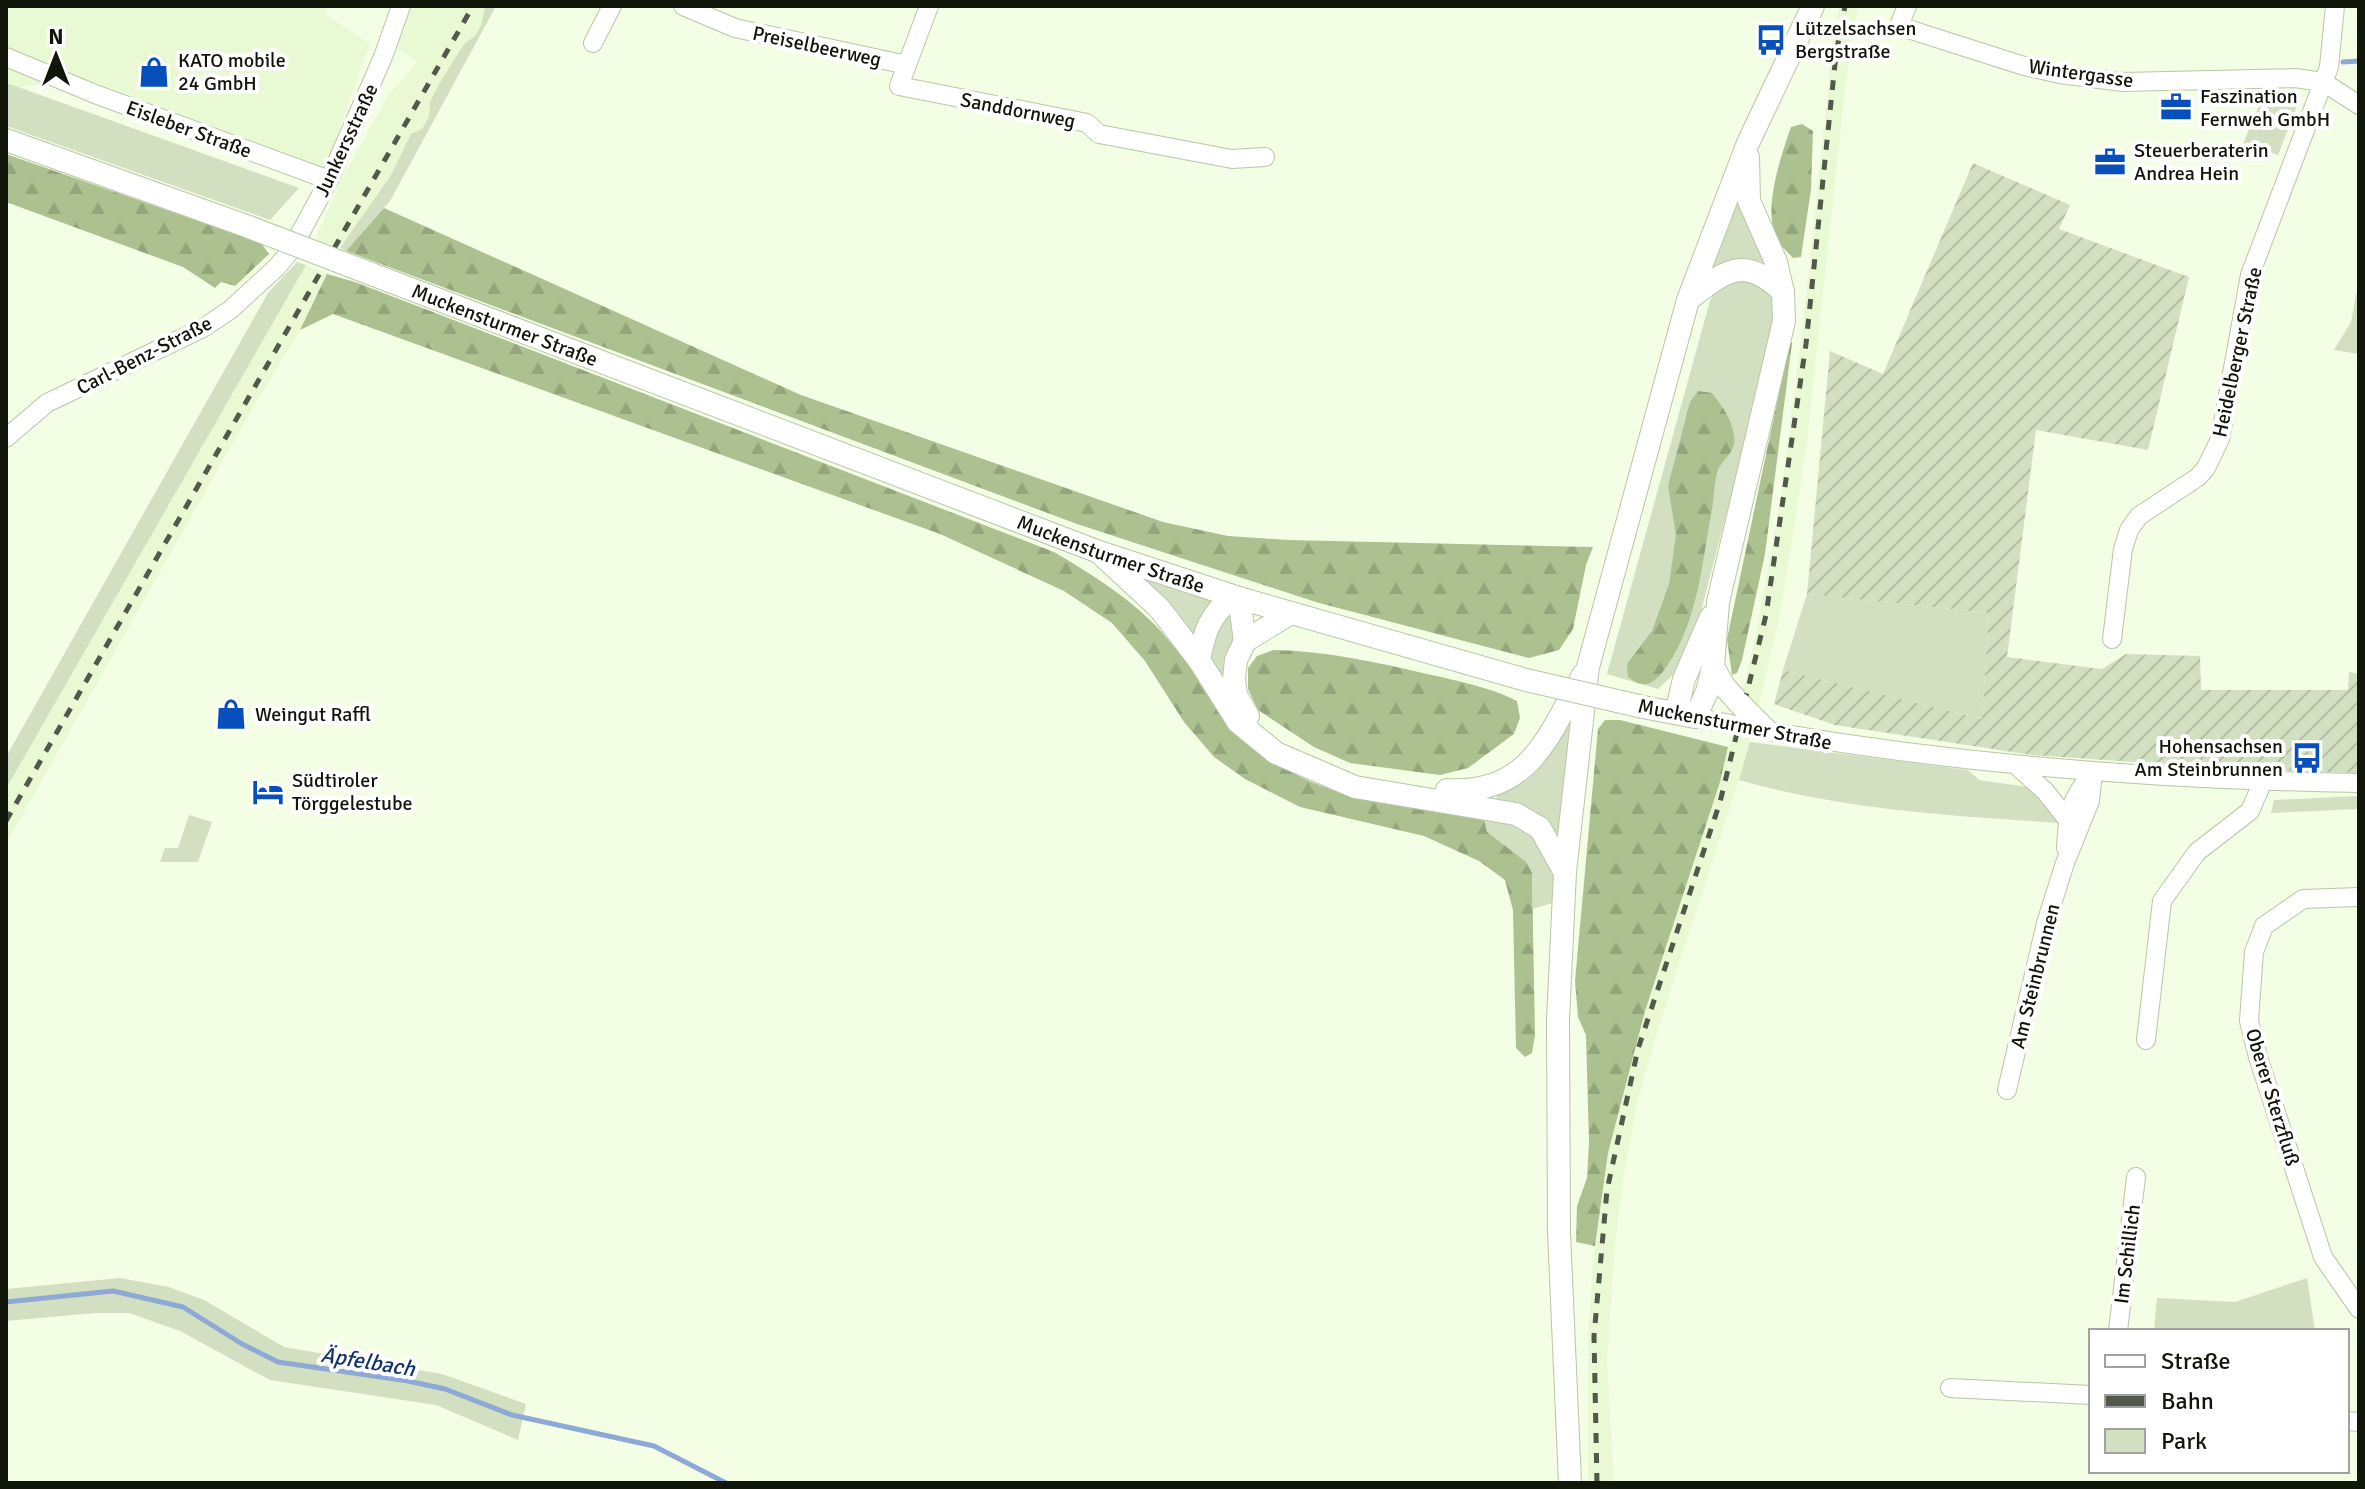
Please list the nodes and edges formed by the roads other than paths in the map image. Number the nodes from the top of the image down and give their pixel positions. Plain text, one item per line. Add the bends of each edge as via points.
1 (401, 6) edge
2 (612, 6) edge
3 (683, 6) edge
4 (929, 6) edge
5 (1813, 6) edge
6 (2335, 6) edge
7 (1903, 15) edge
8 (593, 43) dead end
9 (6, 57) edge
10 (907, 65) junction
11 (2323, 82) junction
12 (2359, 105) edge
13 (6, 140) edge
14 (1748, 143) junction
15 (1265, 157) dead end
16 (329, 180) junction
17 (277, 267) joint
18 (1783, 292) junction
19 (1688, 300) junction
20 (6, 438) edge
21 (1099, 552) junction
22 (1235, 597) junction
23 (1718, 602) junction
24 (1291, 613) junction
25 (2112, 639) dead end
26 (1245, 641) junction
27 (1199, 660) junction
28 (1588, 667) junction
29 (1713, 667) junction
30 (1738, 714) junction
31 (1686, 715) junction
32 (1767, 731) joint
33 (2018, 767) junction
34 (2093, 773) junction
35 (2263, 781) junction
36 (2359, 783) edge
37 (2067, 819) junction
38 (2065, 863) junction
39 (1565, 872) junction
40 (2359, 897) edge
41 (2146, 1040) dead end
42 (2007, 1090) dead end
43 (2136, 1177) dead end
44 (2359, 1309) edge
45 (2118, 1329) edge
46 (1950, 1388) dead end
47 (2089, 1395) edge
48 (1570, 1483) edge

1 - 16 street, Junkersstraße
2 - 8 street
3 - 10 street, Preiselbeerweg via 735,28
4 - 10 street
5 - 14 main road
6 - 11 street, Heidelberger Straße
7 - 11 street, Wintergasse via 1908,29 2060,74 2123,82
9 - 16 street, Eisleber Straße
10 - 15 street, Sanddornweg via 899,86 1087,123 1099,134 1232,159
11 - 12 street, Wintergasse
11 - 25 street, Heidelberger Straße via 2250,275 2220,439 2198,477 2139,516 2129,530
13 - 21 main road, Muckensturmer Straße, bridge via 249,227
14 - 18 main road via 1749,201
14 - 19 main road
16 - 17 street, Junkersstraße
17 - 20 street, Carl-Benz-Straße via 230,310 47,403
18 - 19 main road via 1755,271 1733,270
18 - 23 main road via 1778,353
19 - 28 main road
21 - 22 main road, Muckensturmer Straße
21 - 27 main road via 1159,608
22 - 24 main road, Muckensturmer Straße
22 - 26 main road
22 - 27 main road via 1204,630
23 - 29 main road
23 - 31 main road via 1684,679
24 - 26 main road
24 - 31 main road, Muckensturmer Straße, bridge via 1526,680
26 - 28 main road via 1236,660 1236,695 1265,735 1329,769 1435,789 1479,789 1512,778 1548,740
27 - 39 main road via 1238,722 1276,753 1355,787 1516,814 1540,828
28 - 39 main road
29 - 30 main road
29 - 31 main road via 1707,692
30 - 31 street, Muckensturmer Straße
30 - 32 main road, bridge
32 - 33 street, Muckensturmer Straße
33 - 34 street, Muckensturmer Straße
33 - 37 street
34 - 35 street, Muckensturmer Straße
34 - 37 street, Am Steinbrunnen via 2074,796
34 - 38 street, Am Steinbrunnen via 2090,801
35 - 36 street, Muckensturmer Straße
35 - 41 street via 2250,811 2197,852 2162,901
37 - 38 street, Am Steinbrunnen
38 - 42 street, Am Steinbrunnen
39 - 48 main road via 1558,1200
40 - 44 street, Oberer Sterzfluß via 2303,899 2264,926 2254,952 2249,1021 2323,1257
43 - 45 street, Im Schillich
46 - 47 street

